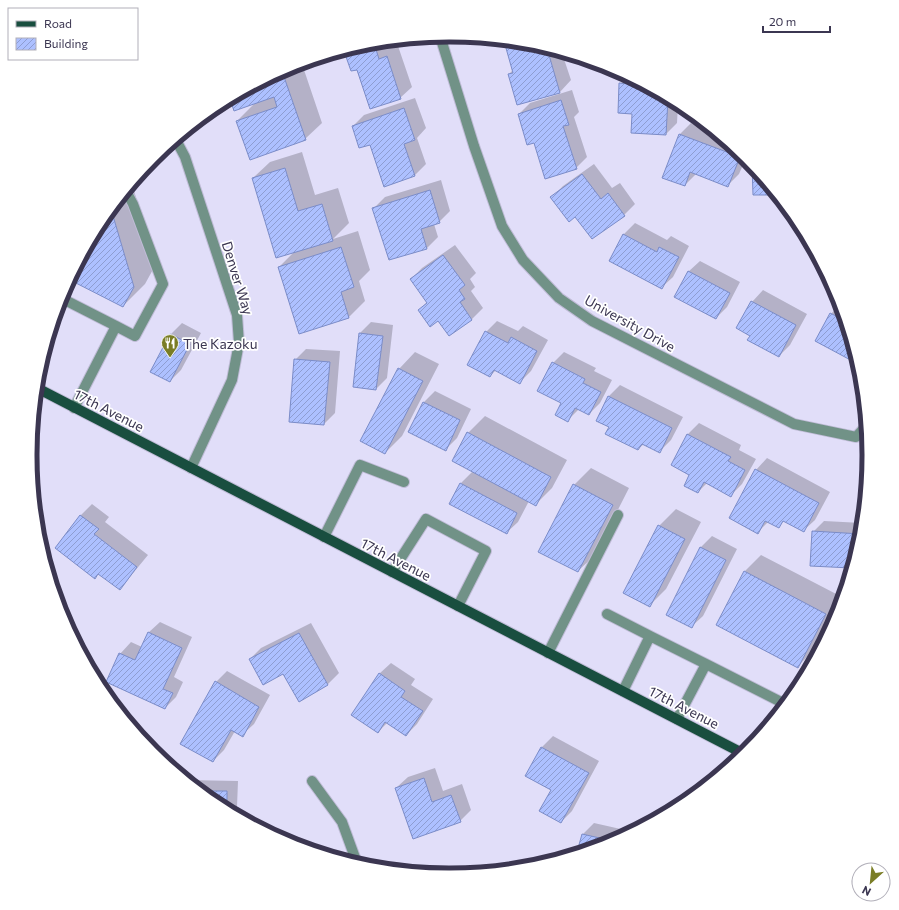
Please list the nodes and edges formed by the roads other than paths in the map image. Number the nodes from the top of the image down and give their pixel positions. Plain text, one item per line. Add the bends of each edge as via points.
1 (443, 42) edge
2 (178, 145) edge
3 (129, 196) edge
4 (67, 301) edge
5 (116, 326) junction
6 (43, 391) edge
7 (74, 408) junction
8 (861, 431) edge
9 (191, 468) junction
10 (404, 482) dead end
11 (618, 515) dead end
12 (324, 537) junction
13 (392, 572) junction
14 (458, 606) junction
15 (607, 614) dead end
16 (650, 636) junction
17 (548, 653) junction
18 (706, 664) junction
19 (622, 691) junction
20 (780, 702) edge
21 (677, 719) junction
22 (737, 750) edge
23 (312, 781) dead end
24 (354, 856) edge

1 - 8 street, University Drive via 502,226 523,260 559,298 592,321 794,424 856,437
2 - 9 street, Denver Way via 185,157 237,315 239,343 232,380
3 - 5 street via 163,284 135,336
4 - 5 street
5 - 7 street
6 - 7 main road, 17th Avenue
7 - 9 main road, 17th Avenue
9 - 12 main road, 17th Avenue
10 - 12 street via 360,465
11 - 17 street
12 - 13 main road, 17th Avenue
13 - 14 main road, 17th Avenue
13 - 14 street via 426,519 486,550
14 - 17 main road, 17th Avenue
15 - 16 street
16 - 18 street
16 - 19 street
17 - 19 main road, 17th Avenue
18 - 20 street
18 - 21 street
19 - 21 main road, 17th Avenue
21 - 22 main road, 17th Avenue
23 - 24 street via 342,822

